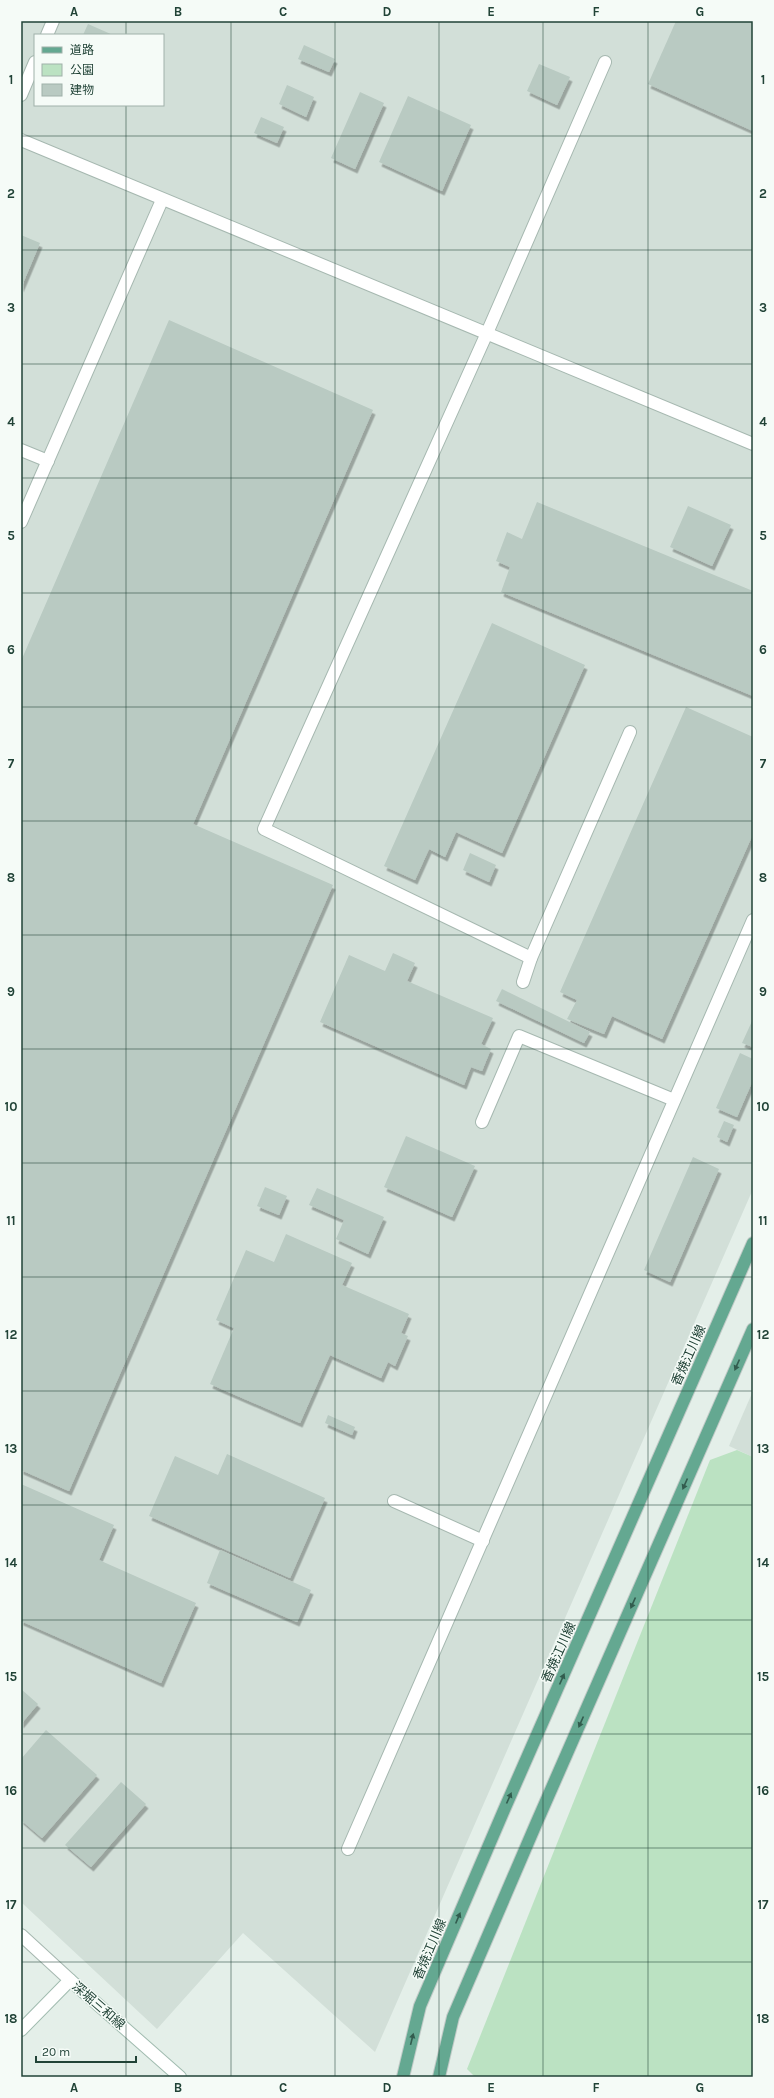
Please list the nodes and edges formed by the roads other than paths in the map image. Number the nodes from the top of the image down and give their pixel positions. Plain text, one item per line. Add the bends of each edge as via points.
1 (53, 21) edge
2 (47, 34) edge
3 (605, 62) dead end
4 (34, 64) edge
5 (21, 95) edge
6 (21, 140) edge
7 (162, 200) junction
8 (487, 333) junction
9 (753, 444) edge
10 (21, 450) edge
11 (48, 461) junction
12 (21, 522) edge
13 (630, 732) dead end
14 (753, 920) edge
15 (531, 958) junction
16 (523, 982) dead end
17 (674, 1100) junction
18 (482, 1122) dead end
19 (753, 1243) edge
20 (753, 1329) edge
21 (394, 1501) dead end
22 (482, 1541) junction
23 (348, 1849) dead end
24 (21, 1935) edge
25 (70, 1980) junction
26 (24, 2027) edge
27 (180, 2077) edge
28 (403, 2077) edge
29 (439, 2077) edge

1 - 2 main road
3 - 8 main road
4 - 5 main road
6 - 7 main road
7 - 8 main road
7 - 11 main road
8 - 9 main road
8 - 15 main road via 264,829
10 - 11 main road
11 - 12 main road
13 - 15 main road
14 - 17 main road
15 - 16 main road
17 - 18 main road via 519,1036
17 - 22 main road
28 -> 19 main road, 香焼江川線 via 420,2006
20 -> 29 main road via 453,2018
21 - 22 main road
22 - 23 main road
24 - 25 main road
25 - 26 main road, 深堀三和線
25 - 27 main road, 深堀三和線

